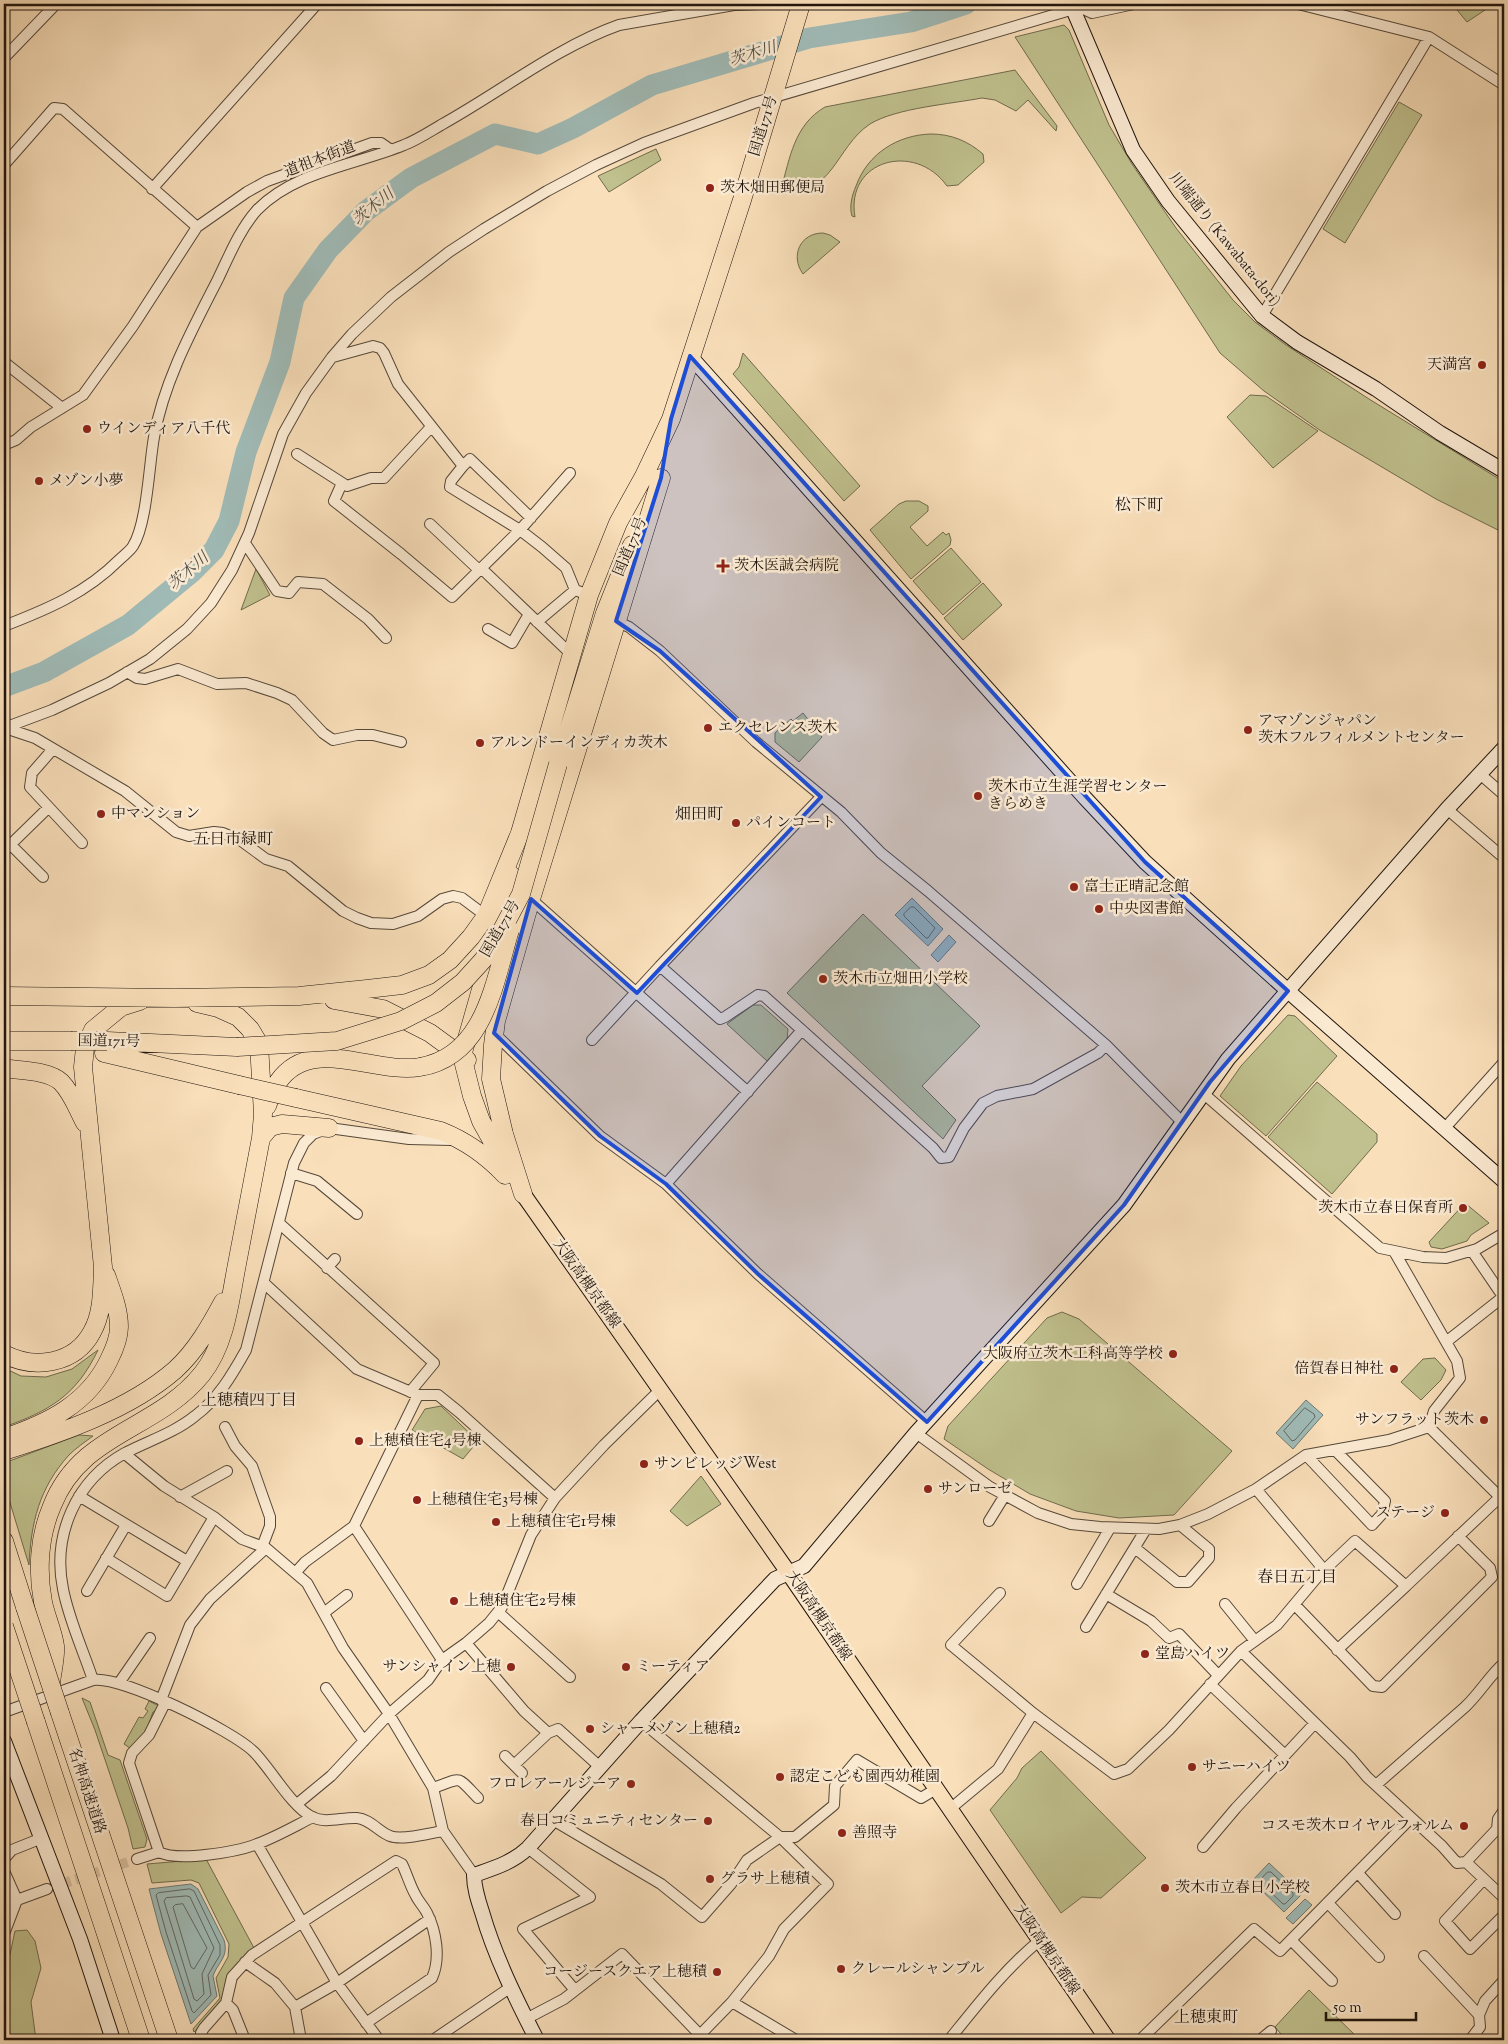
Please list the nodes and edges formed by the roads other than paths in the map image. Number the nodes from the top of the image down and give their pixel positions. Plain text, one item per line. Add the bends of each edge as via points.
1 (56, 4) edge
2 (317, 4) edge
3 (760, 4) edge
4 (1091, 4) edge
5 (1134, 4) edge
6 (1298, 4) edge
7 (801, 6) edge
8 (1076, 8) junction
9 (1430, 38) junction
10 (4, 58) edge
11 (1504, 85) edge
12 (773, 97) junction
13 (391, 150) junction
14 (4, 165) edge
15 (152, 189) junction
16 (197, 227) junction
17 (1262, 316) junction
18 (690, 356) junction
19 (332, 357) junction
20 (4, 362) edge
21 (62, 408) junction
22 (671, 419) junction
23 (431, 428) junction
24 (4, 445) edge
25 (297, 454) dead end
26 (463, 466) junction
27 (1504, 470) edge
28 (570, 473) dead end
29 (661, 478) junction
30 (342, 483) junction
31 (531, 518) junction
32 (430, 524) dead end
33 (520, 530) junction
34 (244, 542) junction
35 (481, 570) junction
36 (582, 593) junction
37 (39, 612) junction
38 (529, 614) junction
39 (4, 620) edge
40 (616, 621) junction
41 (537, 622) junction
42 (4, 626) edge
43 (488, 629) dead end
44 (386, 638) dead end
45 (572, 655) junction
46 (127, 672) junction
47 (4, 728) edge
48 (401, 742) dead end
49 (1504, 748) edge
50 (53, 749) junction
51 (1480, 774) junction
52 (1504, 795) edge
53 (820, 797) junction
54 (48, 808) junction
55 (1447, 809) junction
56 (520, 833) junction
57 (82, 843) dead end
58 (7, 848) edge
59 (1504, 858) edge
60 (43, 877) dead end
61 (526, 896) junction
62 (486, 916) junction
63 (660, 966) junction
64 (1288, 991) junction
65 (637, 993) junction
66 (4, 996) edge
67 (299, 996) junction
68 (152, 998) junction
69 (174, 998) junction
70 (802, 1030) junction
71 (494, 1033) junction
72 (592, 1040) dead end
73 (4, 1041) edge
74 (1106, 1045) junction
75 (105, 1047) junction
76 (462, 1056) junction
77 (1504, 1062) edge
78 (4, 1068) edge
79 (491, 1079) junction
80 (748, 1092) junction
81 (1203, 1093) junction
82 (263, 1114) junction
83 (1183, 1123) junction
84 (329, 1128) junction
85 (1444, 1129) junction
86 (89, 1130) junction
87 (261, 1138) junction
88 (467, 1144) junction
89 (291, 1173) junction
90 (1504, 1181) edge
91 (666, 1184) junction
92 (523, 1194) junction
93 (357, 1214) dead end
94 (279, 1223) junction
95 (1504, 1233) edge
96 (1472, 1251) junction
97 (1395, 1253) junction
98 (335, 1259) dead end
99 (103, 1267) junction
100 (327, 1268) junction
101 (264, 1282) junction
102 (232, 1286) junction
103 (1504, 1297) edge
104 (1446, 1342) junction
105 (4, 1354) edge
106 (660, 1390) junction
107 (414, 1394) junction
108 (927, 1422) junction
109 (225, 1426) dead end
110 (1429, 1428) junction
111 (916, 1434) junction
112 (4, 1438) edge
113 (1335, 1450) junction
114 (4, 1451) edge
115 (124, 1454) junction
116 (1306, 1455) junction
117 (226, 1471) dead end
118 (1256, 1489) junction
119 (1004, 1495) junction
120 (79, 1496) junction
121 (180, 1497) junction
122 (555, 1498) junction
123 (1502, 1499) edge
124 (214, 1517) junction
125 (989, 1521) dead end
126 (126, 1525) junction
127 (1180, 1525) junction
128 (354, 1526) junction
129 (1110, 1528) junction
130 (1146, 1529) junction
131 (1458, 1536) junction
132 (4, 1541) edge
133 (264, 1547) junction
134 (1135, 1548) junction
135 (106, 1558) junction
136 (186, 1561) junction
137 (296, 1572) junction
138 (788, 1572) junction
139 (1318, 1575) junction
140 (1077, 1584) dead end
141 (1406, 1586) junction
142 (87, 1591) dead end
143 (1000, 1593) dead end
144 (1106, 1594) junction
145 (347, 1595) dead end
146 (1225, 1604) dead end
147 (1295, 1604) junction
148 (325, 1612) junction
149 (498, 1612) junction
150 (4, 1626) edge
151 (1086, 1627) dead end
152 (150, 1638) dead end
153 (1255, 1641) junction
154 (466, 1643) junction
155 (4, 1644) edge
156 (1337, 1650) junction
157 (1241, 1651) junction
158 (442, 1660) junction
159 (1504, 1663) edge
160 (1218, 1675) junction
161 (570, 1677) dead end
162 (93, 1680) junction
163 (119, 1683) junction
164 (51, 1684) junction
165 (1210, 1684) junction
166 (326, 1688) dead end
167 (163, 1701) junction
168 (4, 1712) edge
169 (1033, 1713) junction
170 (389, 1714) junction
171 (34, 1718) junction
172 (641, 1721) junction
173 (1315, 1723) junction
174 (548, 1733) junction
175 (4, 1741) edge
176 (364, 1741) junction
177 (1284, 1755) junction
178 (505, 1756) dead end
179 (514, 1765) junction
180 (600, 1767) junction
181 (522, 1773) dead end
182 (1376, 1785) junction
183 (433, 1788) junction
184 (936, 1789) junction
185 (478, 1798) dead end
186 (297, 1804) junction
187 (950, 1809) junction
188 (1504, 1810) edge
189 (313, 1817) junction
190 (1411, 1818) junction
191 (553, 1820) junction
192 (443, 1831) junction
193 (780, 1837) junction
194 (42, 1838) junction
195 (257, 1844) junction
196 (1203, 1847) dead end
197 (528, 1848) junction
198 (159, 1852) junction
199 (137, 1859) tunnel mouth
200 (1466, 1862) junction
201 (1358, 1873) junction
202 (474, 1875) junction
203 (1484, 1879) junction
204 (47, 1889) tunnel mouth
205 (1504, 1898) edge
206 (4, 1900) edge
207 (17, 1900) junction
208 (1328, 1903) junction
209 (1395, 1914) dead end
210 (1504, 1915) edge
211 (430, 1919) junction
212 (302, 1922) junction
213 (4, 1934) edge
214 (1040, 1940) junction
215 (1291, 1940) junction
216 (1424, 1956) dead end
217 (1379, 1957) dead end
218 (245, 1962) junction
219 (1504, 1980) edge
220 (1332, 1981) dead end
221 (337, 1983) junction
222 (511, 1987) junction
223 (574, 1989) junction
224 (732, 2002) junction
225 (226, 2003) junction
226 (296, 2007) junction
227 (1479, 2015) junction
228 (526, 2019) junction
229 (366, 2023) junction
230 (1271, 2031) dead end
231 (243, 2035) dead end
232 (697, 2037) edge
233 (113, 2040) edge
234 (141, 2040) edge
235 (169, 2040) edge
236 (202, 2040) edge
237 (301, 2040) edge
238 (379, 2040) edge
239 (433, 2040) edge
240 (537, 2040) edge
241 (796, 2040) edge
242 (949, 2040) edge
243 (1108, 2040) edge
244 (1140, 2040) edge
245 (1260, 2040) edge
246 (1470, 2040) edge

1 - 10 street
2 - 15 street
3 - 13 street, 道祖本街道 via 734,5 604,30 562,51 470,109
4 - 8 street
5 - 8 street via 1092,13
6 - 9 street
7 - 12 highway, 国道171号
8 - 12 street
8 - 17 street, 川端通り (Kawabata-dori) via 1133,150 1168,201
9 - 11 street
9 - 17 street
12 - 18 highway, 国道171号
12 - 19 street via 644,143 547,191 484,229 413,280 352,334
13 - 16 street via 381,143 372,143 288,173 247,192
13 - 37 street, 道祖本街道 via 304,179 257,211 239,238 164,393 154,436 142,521 133,546 105,574 67,600
14 - 15 street via 54,108 63,109
15 - 16 street
16 - 21 street via 133,326 83,395
17 - 27 street, 川端通り (Kawabata-dori) via 1297,342
18 - 22 highway, 国道171号
18 - 64 street via 1145,862
19 - 23 street via 373,346 380,348 398,384
19 - 34 street via 306,393 283,434
20 - 21 street
21 - 24 street
22 - 29 highway, 国道171号
22 - 36 highway, 国道171号
23 - 26 street
23 - 30 street via 384,478 372,478 348,486
25 - 30 street
26 - 31 street via 470,459
26 - 33 street via 451,481 450,488
28 - 31 street
29 - 40 highway
29 - 61 highway, 国道171号, bridge via 614,588 558,764
30 - 35 street via 334,501 452,597
31 - 33 street
32 - 35 street
33 - 35 street
33 - 36 street via 566,568
34 - 44 street via 277,591 290,593 298,582 323,584 368,619
34 - 46 street via 232,570 210,603 187,628 150,659
35 - 38 street
36 - 41 street
36 - 45 highway, 国道171号
37 - 39 street
37 - 42 street, 道祖本街道
38 - 41 street
38 - 43 street via 512,643
40 - 53 street via 630,627 660,651 756,742
40 - 61 highway
41 - 45 street
45 - 56 highway, 国道171号
46 - 47 street via 52,710
46 - 48 street via 145,679 178,669 217,684 246,683 292,700 333,740 357,734
47 - 50 street via 35,738
49 - 51 street
50 - 54 street via 32,773 30,787
50 - 62 street via 125,791 176,832 189,836 223,833 240,840 266,859 288,866 343,911 357,918 371,923 393,924 418,916 442,899 453,896 462,898
51 - 52 street
51 - 55 street
53 - 63 street
53 - 74 street
54 - 57 street
54 - 58 street
55 - 59 street
55 - 64 street
56 - 62 highway, 国道171号
56 - 76 highway via 505,905
58 - 60 street
61 - 65 street
61 - 71 highway
61 - 75 highway, 国道171号, bridge via 483,960 463,982 436,1003 401,1021 337,1041 237,1047
61 - 82 highway, bridge via 479,1024 471,1038 452,1055 435,1065 420,1067 386,1067 336,1058 314,1058 293,1067 278,1082
62 - 67 highway, 国道171号 via 450,960 429,975 402,985
63 - 65 street
63 - 70 street via 720,1019 758,996 764,996
64 - 81 street via 1228,1059
64 - 85 street
65 - 72 street
65 - 80 street
66 - 68 highway, 国道171号
67 - 69 highway, 国道171号
67 - 76 highway via 384,1009 430,1033
68 - 69 highway, 国道171号
68 - 86 highway via 121,1007 93,1030 85,1048 83,1067
69 - 82 highway via 224,1011 238,1017 250,1029 259,1044
70 - 74 street via 941,1158 949,1157 964,1128 983,1103 998,1096 1033,1089 1098,1053
70 - 80 street
71 - 79 highway
71 - 91 street via 600,1136
73 - 75 highway, 国道171号, bridge
74 - 83 street
75 - 88 highway, bridge via 240,1085 440,1131
76 - 79 highway
76 - 92 highway via 481,1121
77 - 85 street
78 - 86 highway via 49,1075 60,1081
79 - 92 highway
80 - 91 street
81 - 83 street
81 - 97 street via 1380,1248
82 - 87 highway
83 - 108 street via 1124,1205
84 - 87 highway via 282,1124 270,1127
84 - 88 street
84 - 89 street via 313,1134 304,1143
85 - 90 street
86 - 99 highway
87 - 102 highway
88 - 92 highway via 491,1160
89 - 93 street via 317,1181
89 - 94 street
91 - 108 street via 758,1274
92 - 106 main road, 大阪高槻京都線
94 - 100 street
94 - 101 street
95 - 96 street
96 - 97 street via 1446,1258
96 - 103 street
97 - 104 street
98 - 100 street
99 - 105 highway via 98,1315 84,1344 59,1360 41,1364 23,1362
99 - 112 highway via 118,1311 119,1329 115,1347 98,1380 69,1409 29,1430
100 - 107 street via 434,1363
101 - 107 street via 357,1369
101 - 115 street via 246,1350 216,1398 195,1417
102 - 114 highway via 194,1349 157,1384 101,1414
102 - 164 highway via 221,1338 202,1374 168,1406 89,1453 73,1468 52,1506 40,1551 39,1576 55,1647
103 - 104 street
104 - 110 street via 1457,1361 1460,1378 1434,1411
106 - 122 street via 604,1444
106 - 138 main road, 大阪高槻京都線
107 - 122 street via 438,1395
107 - 128 street
108 - 111 street
109 - 133 street via 234,1446 252,1466 270,1517
110 - 113 street via 1389,1440
110 - 123 street
111 - 119 street
111 - 138 street via 804,1566
113 - 116 street
113 - 116 street via 1385,1501 1382,1514 1372,1526
115 - 120 street via 92,1477
115 - 121 street
116 - 118 street
117 - 121 street
118 - 127 street
118 - 139 street via 1320,1565
119 - 125 street
119 - 129 street via 1038,1513 1070,1524
120 - 126 street
120 - 162 street via 66,1526 60,1557 63,1588
121 - 124 street
122 - 149 street via 531,1535
123 - 131 street
124 - 133 street via 242,1539
124 - 136 street
126 - 135 street
126 - 136 street
127 - 130 street
127 - 134 street via 1209,1549 1209,1558 1188,1582 1177,1582
128 - 137 street
128 - 158 street
129 - 130 street
129 - 140 street
130 - 134 street
131 - 141 street
131 - 156 street via 1490,1568 1492,1577 1382,1687 1373,1686
132 - 164 highway, 名神高速道路, bridge
133 - 137 street
133 - 167 street via 220,1589 190,1625
134 - 144 street
135 - 136 street via 167,1596
135 - 142 street
137 - 148 street via 310,1587
138 - 172 street via 775,1579
138 - 184 main road, 大阪高槻京都線
139 - 141 street via 1355,1541
139 - 147 street
141 - 156 street
143 - 169 street via 951,1645
144 - 151 street
144 - 160 street via 1151,1622 1169,1638 1179,1634
145 - 148 street
146 - 153 street
147 - 153 street via 1277,1626
147 - 156 street
148 - 170 street via 352,1661
149 - 154 street
149 - 161 street
150 - 171 highway, 名神高速道路, bridge
152 - 163 street
153 - 157 street
154 - 158 street
154 - 174 street via 524,1711
155 - 171 highway, bridge
157 - 160 street
157 - 173 street
158 - 170 street via 428,1680
159 - 182 street via 1465,1707
160 - 165 street
162 - 163 street via 101,1678
162 - 168 street
163 - 167 street
164 - 235 highway, 名神高速道路, bridge
165 - 169 street via 1128,1769 1114,1774
165 - 177 street
166 - 176 street
167 - 186 street via 242,1740
167 - 198 street via 149,1736 132,1753 129,1763
169 - 187 street via 998,1769
170 - 176 street
170 - 183 street
171 - 234 highway, 名神高速道路
172 - 180 street
172 - 193 street
173 - 177 street
173 - 182 street
174 - 179 street
174 - 180 street via 558,1729
175 - 194 street
176 - 186 street via 331,1776
177 - 196 street
178 - 179 street
179 - 181 street
180 - 191 street
182 - 190 street
183 - 185 street via 454,1779 461,1780
183 - 192 street
184 - 187 main road, 大阪高槻京都線
184 - 193 street via 921,1798 857,1760 835,1786 834,1805 795,1837
186 - 189 street
187 - 214 main road, 大阪高槻京都線
188 - 200 street via 1498,1819 1497,1829
189 - 192 street via 322,1820 358,1818 393,1837
189 - 195 street
190 - 200 street via 1457,1863
190 - 201 street
191 - 193 street via 661,1884 702,1917 747,1860
191 - 197 street
192 - 202 street
193 - 224 street via 828,1884 784,1929 769,1956
194 - 207 street via 12,1850 4,1859 4,1871
194 - 233 street
195 - 198 street via 202,1855 166,1856
195 - 212 street
197 - 202 street via 506,1864
197 - 223 street via 590,1897 523,1929
198 - 199 street
200 - 203 street
201 - 208 street
201 - 209 street
202 - 222 street via 487,1929
203 - 205 street
203 - 210 street via 1445,1921 1470,1949
204 - 207 street
206 - 207 street
207 - 213 street
208 - 215 street
208 - 217 street
211 - 212 street via 402,1864 396,1861
211 - 221 street
211 - 229 street via 436,1939 432,1978
212 - 218 street
212 - 221 street
214 - 242 street via 996,1981
214 - 243 main road, 大阪高槻京都線
215 - 220 street
215 - 244 street via 1280,1951 1254,1929
216 - 227 street
218 - 225 street via 232,1977
218 - 226 street via 274,1983
219 - 227 street via 1484,2001
221 - 226 street
221 - 229 street
222 - 228 street
222 - 239 street
223 - 228 street
223 - 232 street via 622,1954
224 - 232 street
224 - 241 street
225 - 231 street via 233,2010
225 - 236 street via 204,2028
226 - 237 street
227 - 246 street via 1480,2027
228 - 240 street
229 - 238 street
230 - 245 street

